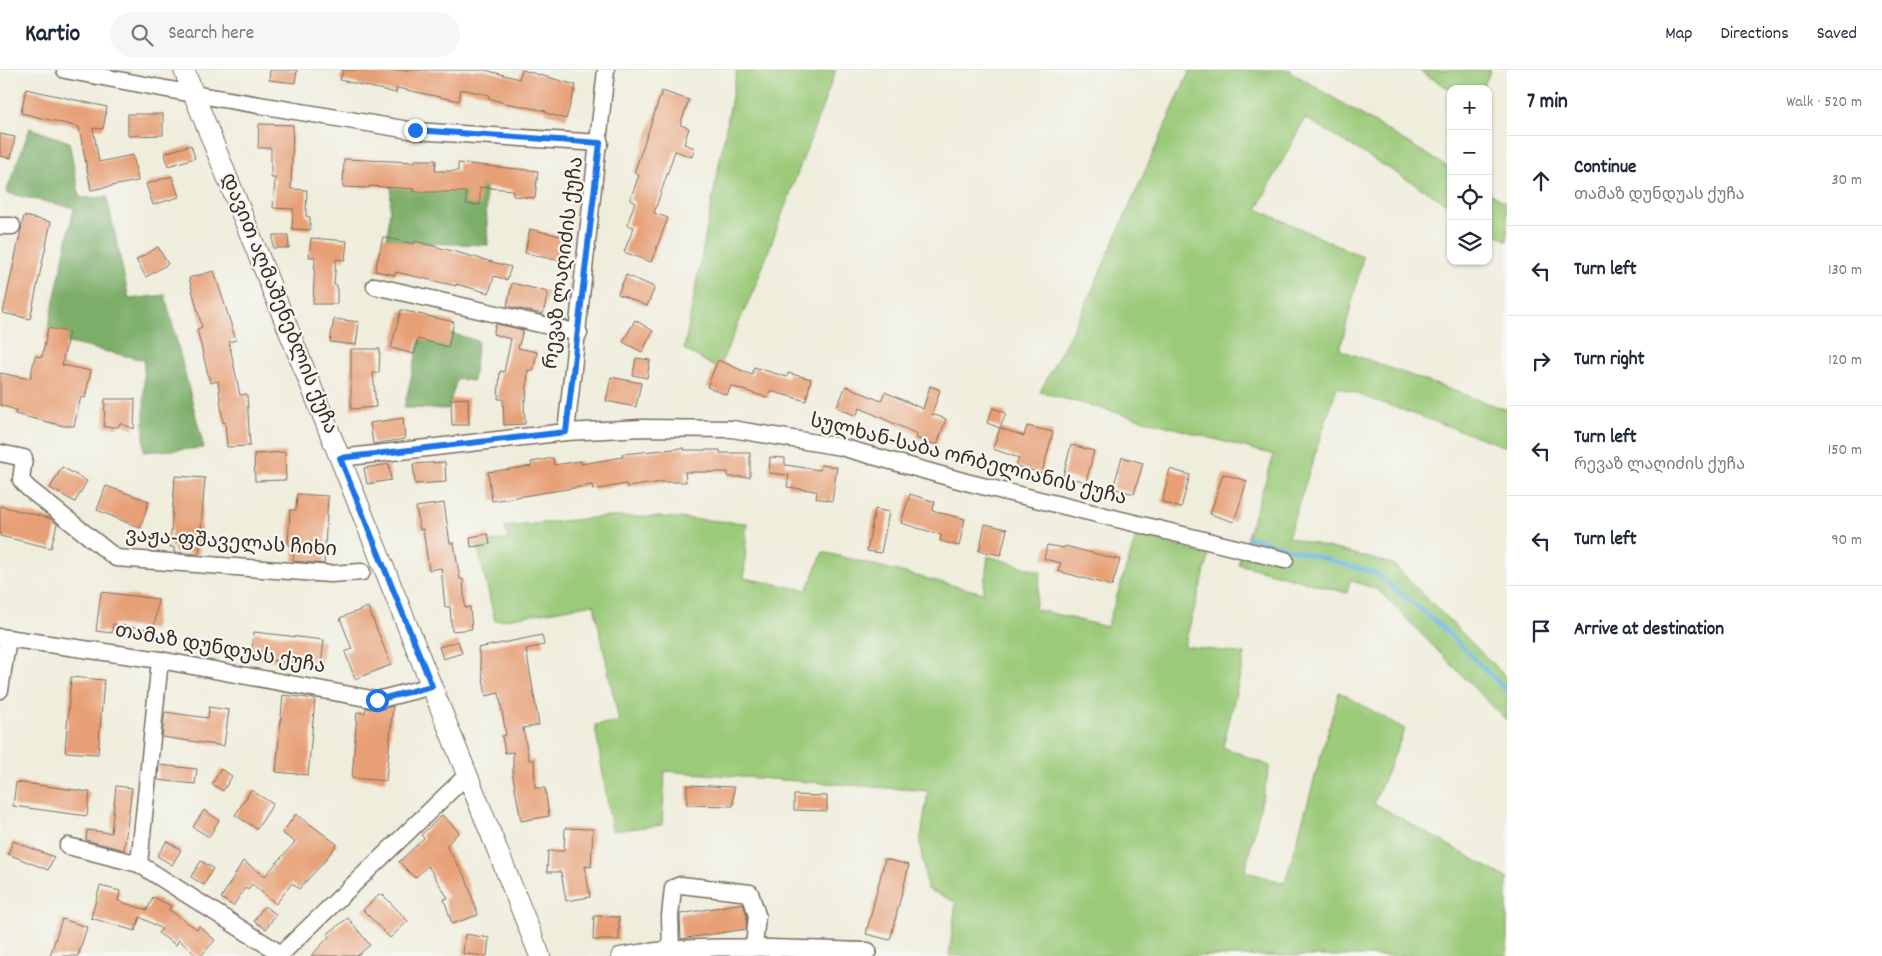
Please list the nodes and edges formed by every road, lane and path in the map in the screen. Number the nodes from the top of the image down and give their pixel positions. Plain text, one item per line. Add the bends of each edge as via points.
1 (65, 70) edge
2 (184, 70) edge
3 (606, 70) edge
4 (193, 94) junction
5 (600, 143) junction
6 (375, 286) dead end
7 (579, 332) junction
8 (566, 432) junction
9 (0, 454) edge
10 (340, 458) junction
11 (1285, 560) dead end
12 (362, 572) dead end
13 (4, 638) edge
14 (160, 660) junction
15 (432, 686) junction
16 (0, 690) edge
17 (467, 774) junction
18 (68, 846) dead end
19 (139, 864) junction
20 (754, 948) junction
21 (671, 950) junction
22 (868, 951) dead end
23 (280, 955) edge
24 (540, 956) edge
25 (620, 956) edge

1 - 4 street
2 - 4 main road, დავით აღმაშენებლის ქუჩა
3 - 5 street, რევაზ ლაღიძის ქუჩა
4 - 5 street via 415,130
4 - 10 main road, დავით აღმაშენებლის ქუჩა
5 - 7 street, რევაზ ლაღიძის ქუჩა
6 - 7 street
7 - 8 street, რევაზ ლაღიძის ქუჩა
8 - 10 street, სულხან-საბა ორბელიანის ქუჩა
8 - 11 street, სულხან-საბა ორბელიანის ქუჩა via 642,428 732,429 842,447 966,482
9 - 12 street, ვაჟა-ფშაველას ჩიხი via 24,458 21,480 28,488 116,558 330,574
10 - 15 main road, დავით აღმაშენებლის ქუჩა
13 - 14 street, თამაზ დუნდუას ქუჩა
13 - 16 street
14 - 15 street, თამაზ დუნდუას ქუჩა via 377,700
14 - 19 street
15 - 17 main road, დავით აღმაშენებლის ქუჩა
17 - 23 street
17 - 24 main road, დავით აღმაშენებლის ქუჩა
18 - 19 street
19 - 23 street
20 - 21 street
20 - 21 street via 757,915 750,893 681,885 673,888
20 - 22 street
21 - 25 street

